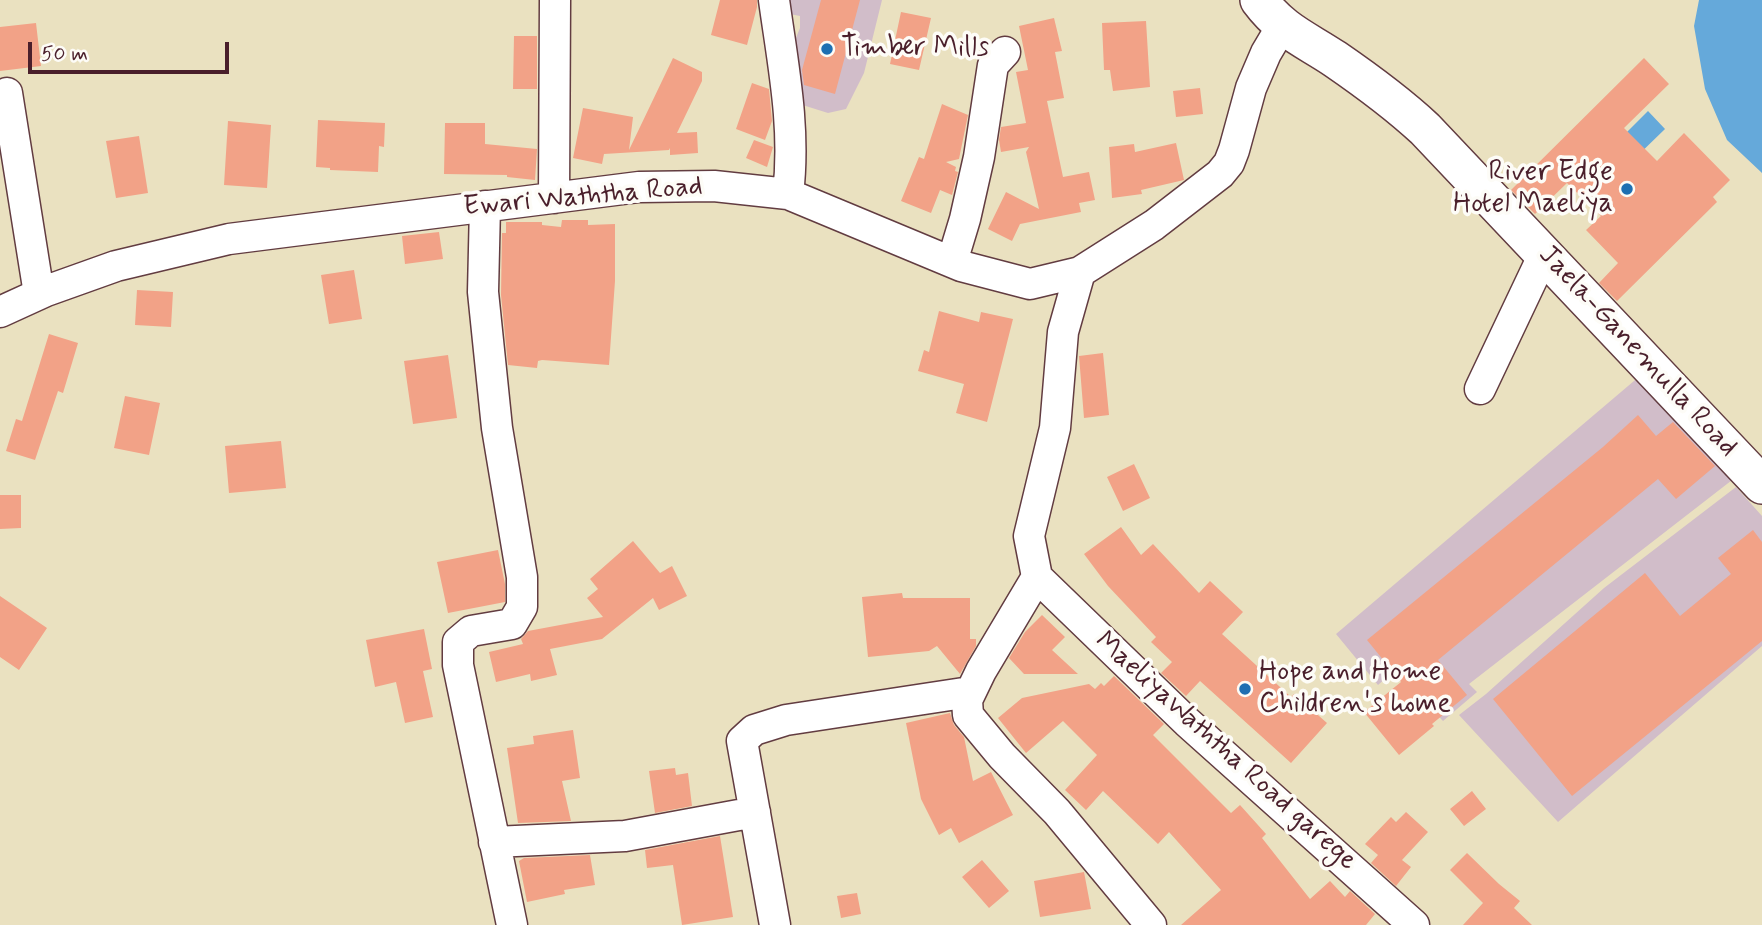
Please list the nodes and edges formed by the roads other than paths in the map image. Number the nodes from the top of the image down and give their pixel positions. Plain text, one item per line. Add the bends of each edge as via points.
1 (555, 0) edge
2 (774, 0) edge
3 (1270, 13) edge
4 (1004, 52) dead end
5 (7, 93) dead end
6 (788, 194) junction
7 (554, 198) junction
8 (485, 206) junction
9 (1544, 254) junction
10 (952, 262) junction
11 (1080, 272) junction
12 (39, 294) junction
13 (0, 312) edge
14 (1480, 389) dead end
15 (1762, 485) edge
16 (1037, 577) junction
17 (970, 692) junction
18 (755, 812) junction
19 (494, 842) junction
20 (512, 925) edge
21 (775, 925) edge
22 (1151, 925) edge
23 (1414, 925) edge

1 - 7 street
2 - 6 street via 789,106 792,160
3 - 9 main road, Jaela-Ganemulla Road via 1398,104
3 - 11 street, Ewari Waththa Road via 1266,53 1234,150 1220,174 1154,225
4 - 10 street via 993,65 979,157
5 - 12 street
6 - 7 street, Ewari Waththa Road via 689,186
6 - 10 street, Ewari Waththa Road
7 - 8 street, Ewari Waththa Road
8 - 12 street, Ewari Waththa Road via 229,239 116,266
8 - 19 street via 483,292 497,428 522,577 522,607 512,624 471,631 458,642 458,665
9 - 14 street
9 - 15 main road, Jaela-Ganemulla Road
10 - 11 street, Ewari Waththa Road via 1030,284
11 - 16 street via 1063,332 1055,428 1029,536
12 - 13 street, Ewari Waththa Road
16 - 17 street
16 - 23 street, MaeliyaWaththa Road garege via 1186,722
17 - 18 street via 786,720 754,730 742,741
17 - 22 street via 968,715 1057,811
18 - 19 street via 625,836
18 - 21 street
19 - 20 street

